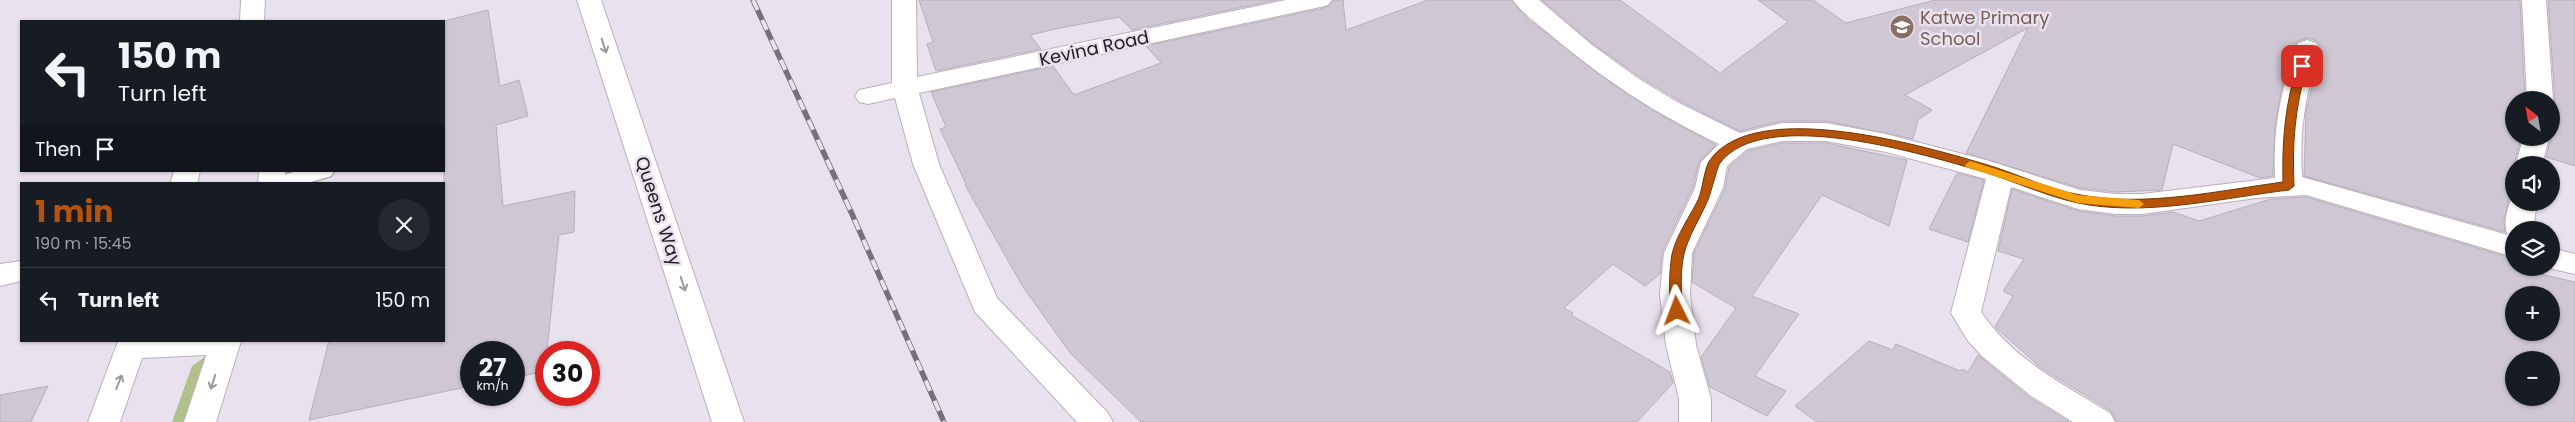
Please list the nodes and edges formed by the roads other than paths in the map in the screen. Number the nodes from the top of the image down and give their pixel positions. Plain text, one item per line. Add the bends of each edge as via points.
1 (253, 0) edge
2 (589, 0) edge
3 (904, 0) edge
4 (1320, 0) edge
5 (1525, 0) edge
6 (2534, 0) edge
7 (252, 20) edge
8 (2307, 48) dead end
9 (905, 88) junction
10 (2539, 91) edge
11 (868, 96) dead end
12 (1738, 142) junction
13 (320, 172) edge
14 (2001, 174) junction
15 (284, 182) edge
16 (2289, 186) junction
17 (2505, 244) edge
18 (2560, 260) edge
19 (2575, 264) edge
20 (20, 271) edge
21 (0, 275) edge
22 (226, 342) edge
23 (133, 344) edge
24 (104, 422) edge
25 (200, 422) edge
26 (728, 422) edge
27 (1097, 422) edge
28 (1694, 422) edge
29 (2099, 422) edge

1 - 7 main road
2 -> 26 main road, Queens Way
3 - 9 main road
4 - 9 main road, Kevina Road
5 - 12 main road via 1596,59 1646,95
6 - 10 main road
8 - 16 main road via 2292,100 2287,144
9 - 11 main road, Kevina Road
9 - 27 main road via 926,164 985,304
12 - 14 main road via 1782,132 1826,132 1886,143
12 - 28 main road via 1714,162 1709,188 1678,253 1675,294 1681,344 1695,399
13 - 15 lane
14 - 16 main road via 2078,199 2116,204 2161,202
14 - 29 main road via 1966,313 1981,337 2011,368
16 - 17 main road via 2306,186 2335,193
18 - 19 main road
20 - 21 main road
22 - 23 main road
22 -> 25 main road
24 -> 23 main road

